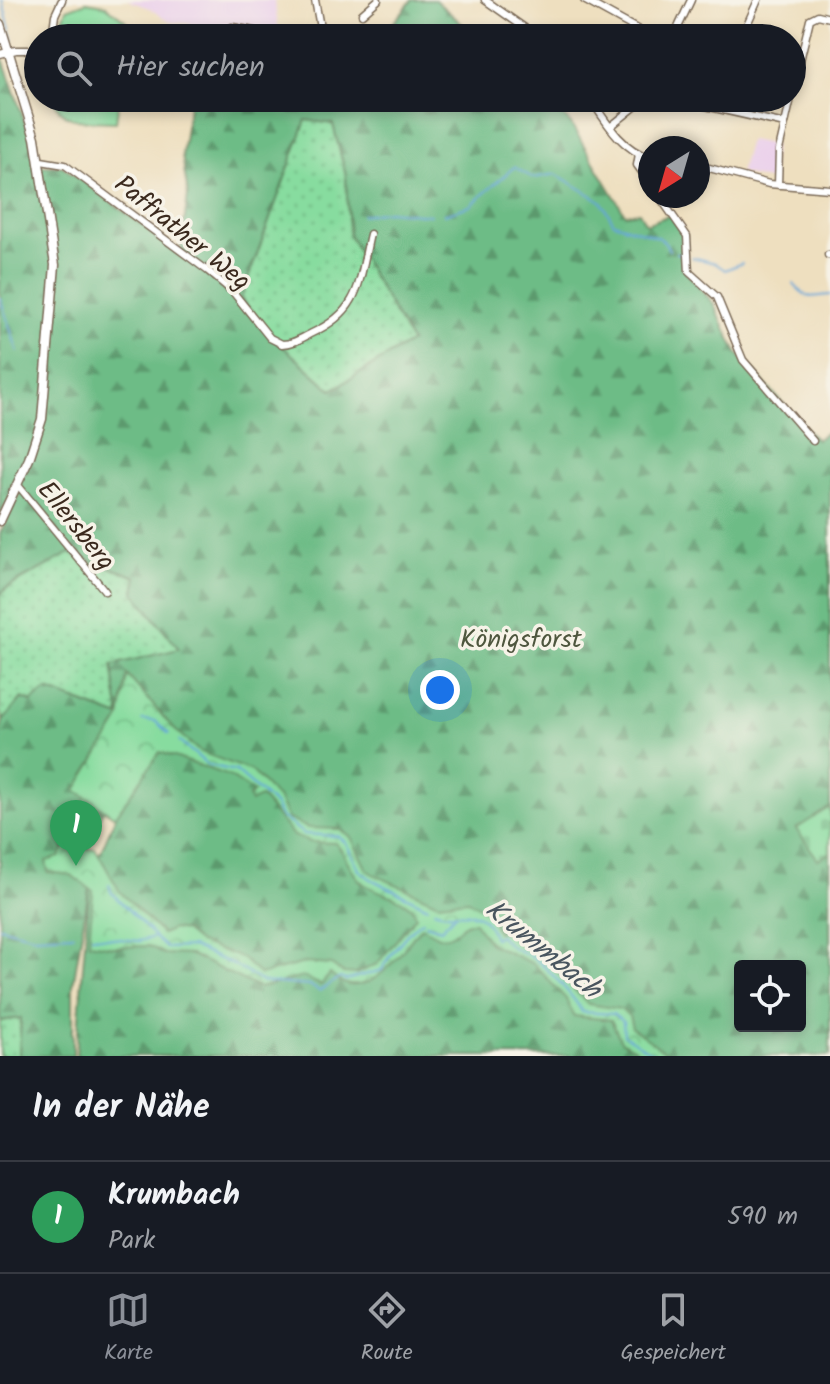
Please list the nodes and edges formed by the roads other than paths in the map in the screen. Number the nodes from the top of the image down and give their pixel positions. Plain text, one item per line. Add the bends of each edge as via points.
1 (62, 0) edge
2 (315, 0) edge
3 (378, 0) edge
4 (584, 0) edge
5 (691, 0) edge
6 (758, 0) edge
7 (488, 1) edge
8 (362, 14) dead end
9 (830, 18) edge
10 (0, 24) edge
11 (54, 24) edge
12 (319, 24) edge
13 (520, 24) edge
14 (628, 24) edge
15 (680, 24) edge
16 (747, 24) edge
17 (806, 29) edge
18 (0, 37) edge
19 (24, 51) edge
20 (4, 53) edge
21 (24, 102) edge
22 (27, 112) edge
23 (600, 112) edge
24 (629, 112) edge
25 (731, 112) edge
26 (788, 112) edge
27 (785, 124) junction
28 (610, 127) junction
29 (638, 153) edge
30 (41, 161) junction
31 (710, 168) edge
32 (778, 185) junction
33 (830, 189) edge
34 (667, 208) edge
35 (370, 234) dead end
36 (813, 441) dead end
37 (17, 484) junction
38 (0, 521) edge
39 (105, 591) dead end

1 - 11 street
2 - 12 street
3 - 8 street
4 - 14 street
5 - 15 street
6 - 16 street
7 - 13 street
9 - 17 street via 816,15
10 - 20 main road
18 - 20 main road
19 - 20 street
20 - 21 main road
22 - 30 main road
23 - 28 street
24 - 28 street
25 - 27 street
26 - 27 street
27 - 32 street
28 - 29 street
30 - 35 street, Paffrather Weg via 65,165 208,271 233,292 270,338 282,344 342,317 367,259
30 - 37 main road via 54,290 42,419
31 - 32 street
32 - 33 street
34 - 36 street via 687,236 689,272 717,297 737,351
37 - 38 main road
37 - 39 street, Ellersberg

